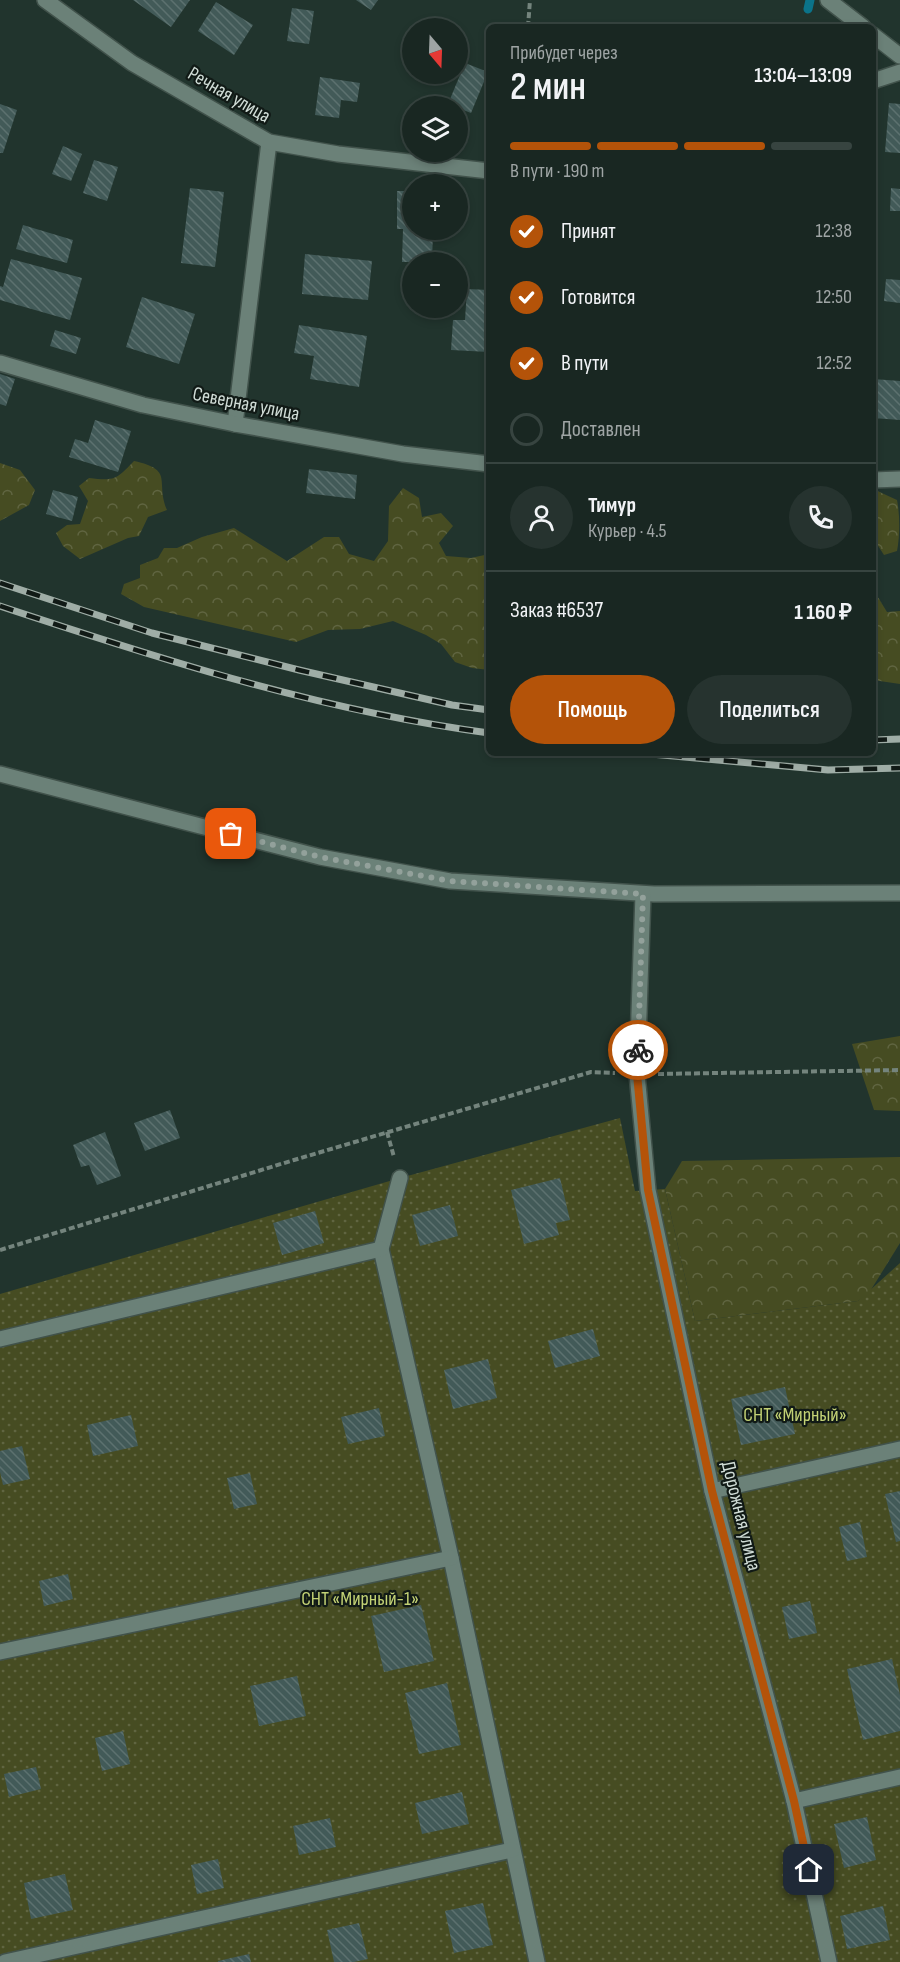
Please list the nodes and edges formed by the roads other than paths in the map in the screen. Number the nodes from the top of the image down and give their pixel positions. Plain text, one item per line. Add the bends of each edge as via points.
1 (45, 0) edge
2 (828, 0) edge
3 (858, 24) edge
4 (876, 37) edge
5 (900, 56) edge
6 (900, 72) edge
7 (876, 80) edge
8 (269, 142) junction
9 (486, 171) edge
10 (0, 363) edge
11 (235, 424) junction
12 (486, 464) edge
13 (900, 479) edge
14 (876, 480) edge
15 (0, 774) edge
16 (900, 893) edge
17 (643, 894) junction
18 (400, 1178) dead end
19 (381, 1249) junction
20 (0, 1339) edge
21 (900, 1449) edge
22 (712, 1491) junction
23 (451, 1558) junction
24 (0, 1652) edge
25 (900, 1777) edge
26 (794, 1801) junction
27 (512, 1850) junction
28 (5, 1962) edge
29 (537, 1962) edge
30 (830, 1962) edge

1 - 8 street, Речная улица via 132,63
2 - 3 street
4 - 5 street
6 - 7 street
8 - 9 street, Речная улица
8 - 11 street
10 - 11 street, Северная улица via 143,405
11 - 12 street, Северная улица via 403,454
13 - 14 street
15 - 17 street via 320,857 450,881
16 - 17 street
17 - 22 street, Дорожная улица via 637,1074 648,1190
18 - 19 street
19 - 20 street
19 - 23 street
21 - 22 street
22 - 26 street, Дорожная улица
23 - 24 street
23 - 27 street
25 - 26 street
26 - 30 street, Дорожная улица
27 - 28 street
27 - 29 street

